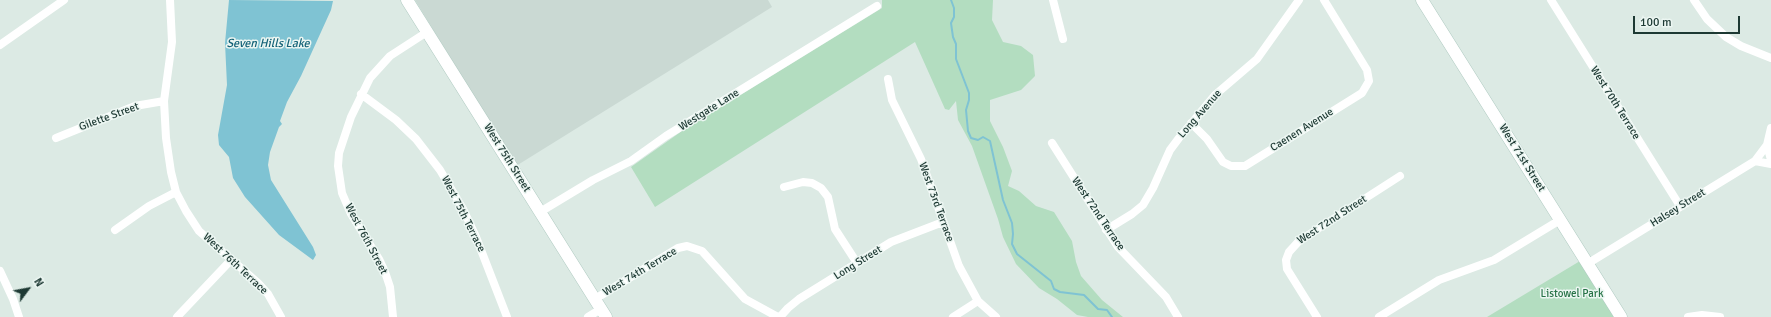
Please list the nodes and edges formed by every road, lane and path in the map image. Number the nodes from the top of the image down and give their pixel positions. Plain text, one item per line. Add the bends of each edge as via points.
1 (64, 0) edge
2 (170, 0) edge
3 (407, 0) edge
4 (1053, 0) edge
5 (1299, 0) edge
6 (1324, 0) edge
7 (1422, 0) edge
8 (1550, 0) edge
9 (1694, 0) edge
10 (877, 6) dead end
11 (427, 32) junction
12 (1063, 39) dead end
13 (0, 46) edge
14 (1771, 58) edge
15 (888, 79) dead end
16 (361, 94) junction
17 (164, 101) junction
18 (1191, 123) junction
19 (1771, 128) edge
20 (56, 138) dead end
21 (1052, 143) dead end
22 (1767, 145) junction
23 (1771, 160) edge
24 (1755, 161) junction
25 (1771, 164) edge
26 (1400, 176) dead end
27 (784, 187) dead end
28 (176, 192) junction
29 (1680, 206) junction
30 (540, 212) junction
31 (1560, 220) junction
32 (943, 222) junction
33 (115, 230) dead end
34 (1106, 230) junction
35 (231, 260) junction
36 (857, 263) junction
37 (1587, 264) junction
38 (0, 271) edge
39 (978, 301) junction
40 (601, 308) edge
41 (19, 317) edge
42 (177, 317) edge
43 (282, 317) edge
44 (393, 317) edge
45 (508, 317) edge
46 (588, 317) edge
47 (779, 317) edge
48 (953, 317) edge
49 (996, 317) edge
50 (1178, 317) edge
51 (1317, 317) edge
52 (1379, 317) edge
53 (1621, 317) edge
54 (1688, 317) edge
55 (1720, 317) edge

1 - 13 street
2 - 17 street, West 76th Terrace via 172,42
3 - 11 street, West 75th Street
4 - 12 street
5 - 18 street, Long Avenue via 1257,59 1215,95
6 - 18 street, Caenen Avenue via 1367,70 1369,81 1362,93 1245,166 1238,167 1223,162 1207,139
7 - 31 street, West 71st Street
8 - 29 street, West 70th Terrace
9 - 14 street via 1707,19 1726,37 1740,46
10 - 30 street, Westgate Lane via 666,136 631,161 593,180
11 - 16 street, West 76th Street via 390,56 370,78
11 - 30 street, West 75th Street
15 - 32 street, West 73rd Terrace via 892,100 921,159
16 - 44 street, West 76th Street via 341,141 338,166 340,184 351,214 385,272 391,293
16 - 45 street, West 75th Terrace via 396,120 416,139 440,170 476,237
17 - 20 street, Gilette Street via 135,106
17 - 28 street, West 76th Terrace via 170,172
18 - 34 street, Long Avenue via 1170,150 1143,205
19 - 22 street
21 - 34 street, West 72nd Terrace
22 - 23 street
22 - 24 street
24 - 25 street
24 - 29 street, Halsey Street
26 - 51 street, West 72nd Street via 1299,241 1288,252 1287,269
27 - 36 street via 803,182 821,188 828,197 835,229
28 - 33 street via 149,206
28 - 35 street, West 76th Terrace via 199,231
29 - 37 street, Halsey Street
30 - 40 street, West 75th Street
31 - 37 street, West 71st Street
31 - 52 street via 1494,260 1439,280
32 - 36 street, Long Street via 891,242
32 - 39 street, West 73rd Terrace via 959,266
34 - 50 street, West 72nd Terrace via 1118,247 1166,296
35 - 42 street
35 - 43 street, West 76th Terrace via 265,290
36 - 47 street, Long Street via 799,299
37 - 53 street, West 71st Street
38 - 41 street
39 - 48 street
39 - 49 street, West 73rd Terrace
40 - 46 street, West 74th Terrace
40 - 47 street, West 74th Terrace via 678,248 687,246 702,251 745,299
54 - 55 street

